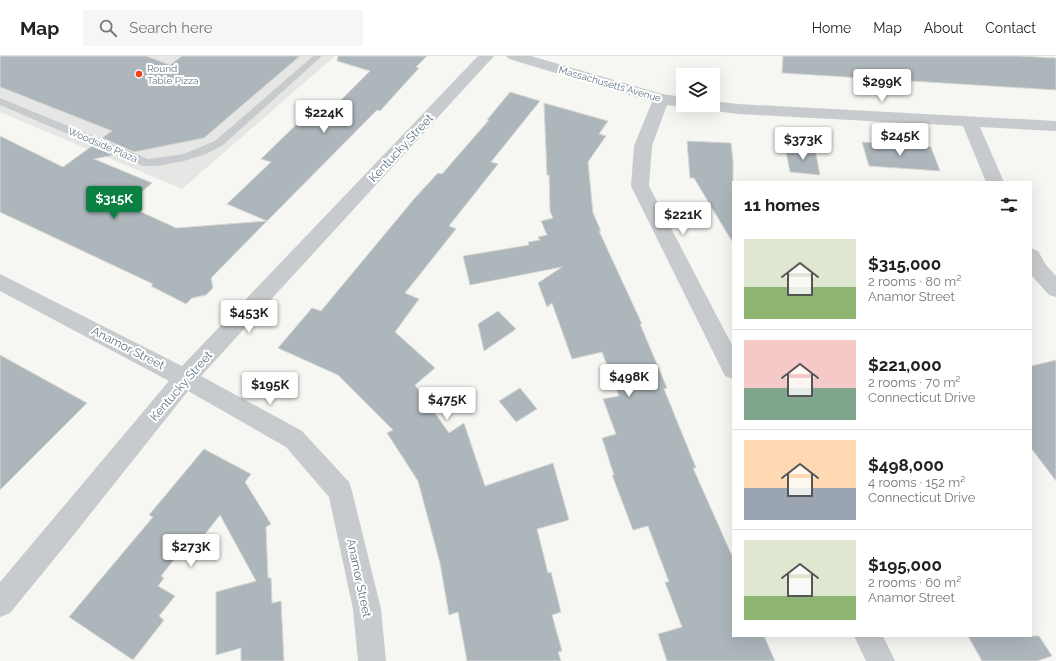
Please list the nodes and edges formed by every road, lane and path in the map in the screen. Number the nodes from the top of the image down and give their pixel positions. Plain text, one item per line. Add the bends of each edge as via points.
1 (318, 56) edge
2 (486, 56) edge
3 (514, 56) edge
4 (661, 99) junction
5 (676, 101) edge
6 (0, 102) edge
7 (720, 107) edge
8 (970, 123) junction
9 (1056, 126) edge
10 (995, 181) edge
11 (1032, 258) edge
12 (0, 282) edge
13 (1056, 289) edge
14 (732, 367) edge
15 (185, 378) junction
16 (0, 603) edge
17 (869, 637) edge
18 (372, 661) edge
19 (881, 661) edge

1 - 6 lane, Woodside Plaza via 219,143 205,152 165,162 147,163
2 - 15 street, Kentucky Street
3 - 4 street, Massachusetts Avenue
4 - 5 street, Massachusetts Avenue
4 - 14 street via 643,146 640,186
7 - 8 street
8 - 9 street
8 - 10 street
11 - 13 street via 1039,271
12 - 15 street, Anamor Street
15 - 16 street, Kentucky Street
15 - 18 street, Anamor Street via 294,439 340,491 367,609
17 - 19 street

